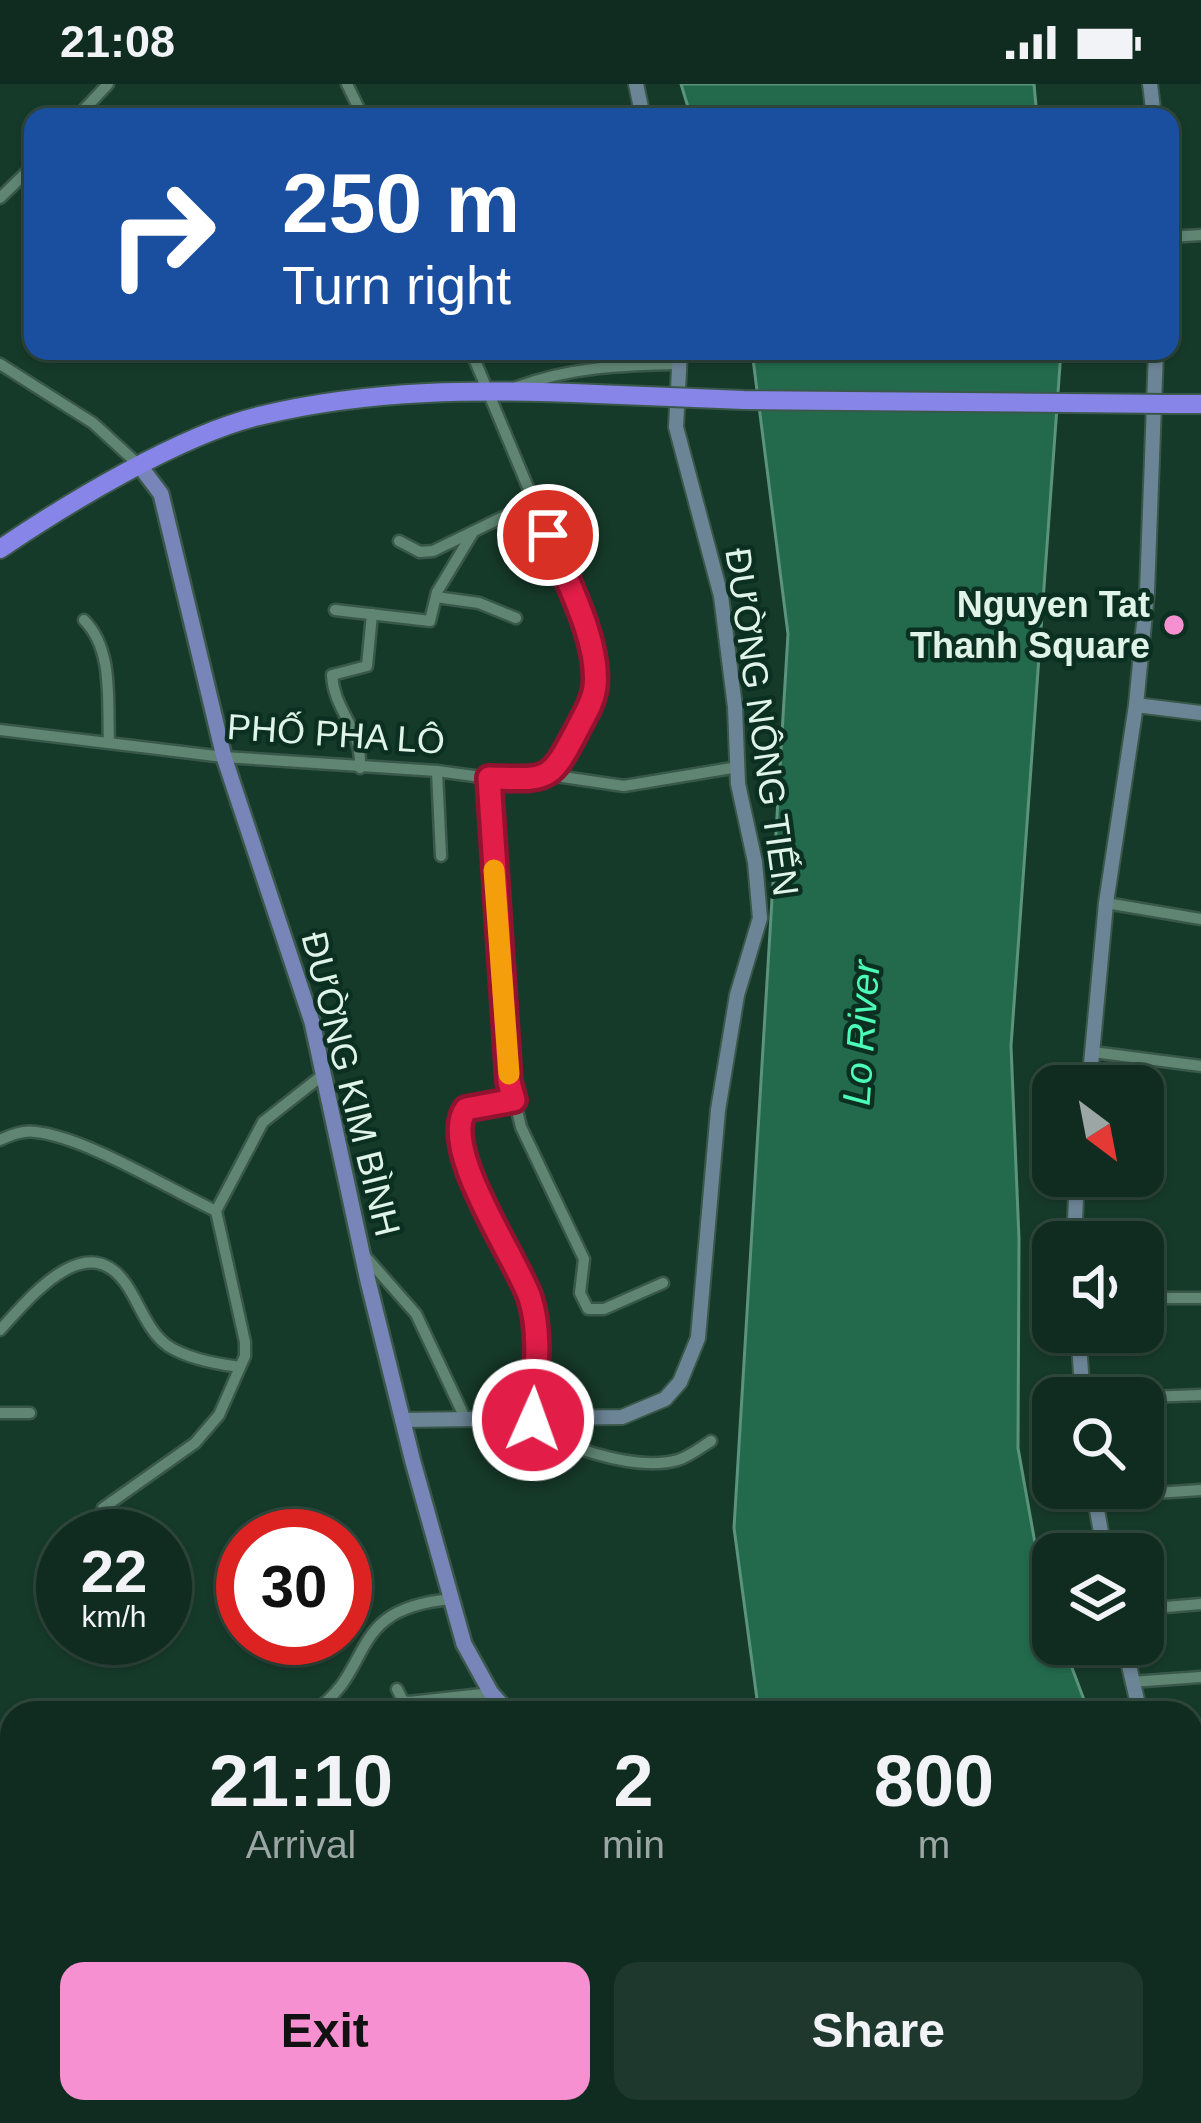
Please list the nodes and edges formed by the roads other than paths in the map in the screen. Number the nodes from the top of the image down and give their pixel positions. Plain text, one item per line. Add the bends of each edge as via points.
1 (108, 84) edge
2 (85, 108) edge
3 (24, 175) edge
4 (0, 198) edge
5 (477, 360) edge
6 (663, 360) edge
7 (680, 360) edge
8 (1156, 360) edge
9 (0, 364) edge
10 (499, 391) junction
11 (1201, 404) edge
12 (144, 471) junction
13 (534, 502) junction
14 (472, 534) junction
15 (399, 541) dead end
16 (0, 549) edge
17 (0, 563) edge
18 (436, 596) junction
19 (335, 610) dead end
20 (372, 614) junction
21 (516, 618) dead end
22 (83, 620) dead end
23 (1136, 705) junction
24 (1201, 713) edge
25 (0, 730) edge
26 (110, 741) junction
27 (224, 757) junction
28 (738, 767) junction
29 (360, 768) junction
30 (437, 771) junction
31 (549, 775) junction
32 (489, 778) junction
33 (441, 856) dead end
34 (1106, 903) junction
35 (1201, 919) edge
36 (1093, 1052) junction
37 (1091, 1065) edge
38 (1201, 1066) edge
39 (324, 1074) junction
40 (514, 1100) junction
41 (0, 1140) edge
42 (216, 1211) junction
43 (374, 1276) junction
44 (663, 1283) dead end
45 (1164, 1298) edge
46 (1201, 1298) edge
47 (0, 1330) edge
48 (240, 1367) junction
49 (1201, 1395) edge
50 (1164, 1396) edge
51 (0, 1413) edge
52 (30, 1413) dead end
53 (403, 1420) junction
54 (466, 1420) junction
55 (516, 1420) junction
56 (533, 1420) junction
57 (711, 1441) dead end
58 (1201, 1490) edge
59 (1164, 1491) edge
60 (105, 1509) edge
61 (453, 1599) junction
62 (1201, 1604) edge
63 (1164, 1607) edge
64 (1128, 1665) edge
65 (1201, 1677) edge
66 (1131, 1682) junction
67 (397, 1689) dead end
68 (491, 1693) junction
69 (326, 1701) edge
70 (403, 1701) edge
71 (453, 1701) edge
72 (498, 1701) edge
73 (1137, 1701) edge

1 - 2 street
3 - 4 street
5 - 10 street
6 - 10 street via 576,370
7 - 28 street, ĐƯỜNG NÔNG TIẾN via 676,427 721,596
8 - 23 street
9 - 12 street via 93,423
10 - 11 highway, bridge
10 - 12 highway via 361,398 256,416
10 - 13 street
12 - 16 highway
12 - 17 highway
12 - 27 main road, ĐƯỜNG KIM BÌNH via 161,494
13 - 14 street
13 - 31 street via 586,630 596,683
14 - 15 street via 426,552
14 - 18 street
18 - 20 street via 428,622
18 - 21 street
19 - 20 street
20 - 29 street via 367,666 332,674 360,743
22 - 26 street via 101,644
23 - 24 street
23 - 34 street
25 - 26 street, PHỐ PHA LÔ
26 - 27 street, PHỐ PHA LÔ
27 - 29 street, PHỐ PHA LÔ
27 - 39 main road, ĐƯỜNG KIM BÌNH
28 - 31 street, PHỐ PHA LÔ via 624,786
28 - 56 street, ĐƯỜNG NÔNG TIẾN via 760,918 737,995 718,1110 692,1360 664,1399 644,1410 600,1420
29 - 30 street, PHỐ PHA LÔ
30 - 32 street, PHỐ PHA LÔ
30 - 33 street
31 - 32 street, PHỐ PHA LÔ
32 - 40 street
34 - 35 street
34 - 36 street
36 - 37 street
36 - 38 street
39 - 42 street via 263,1122
39 - 43 main road, ĐƯỜNG KIM BÌNH via 362,1253
40 - 44 street via 584,1259 580,1293 588,1310
40 - 56 street via 466,1109 460,1120 469,1172 532,1303
41 - 42 street via 48,1135
42 - 48 street via 245,1342
43 - 53 main road, ĐƯỜNG KIM BÌNH
43 - 54 street via 416,1314
45 - 46 street
47 - 48 street via 43,1283 87,1262 117,1273 170,1347
48 - 60 street via 202,1436
49 - 50 street
51 - 52 street
53 - 54 street, ĐƯỜNG NÔNG TIẾN
53 - 61 main road, ĐƯỜNG KIM BÌNH
54 - 55 street, ĐƯỜNG NÔNG TIẾN
55 - 56 street, ĐƯỜNG NÔNG TIẾN
55 - 57 street via 560,1442 650,1464 675,1461
58 - 59 street
61 - 68 main road, ĐƯỜNG KIM BÌNH via 464,1643
61 - 69 street via 419,1602 383,1621
62 - 63 street
64 - 66 street
65 - 66 street
66 - 73 street
67 - 70 street
68 - 71 street
68 - 72 main road, ĐƯỜNG KIM BÌNH

